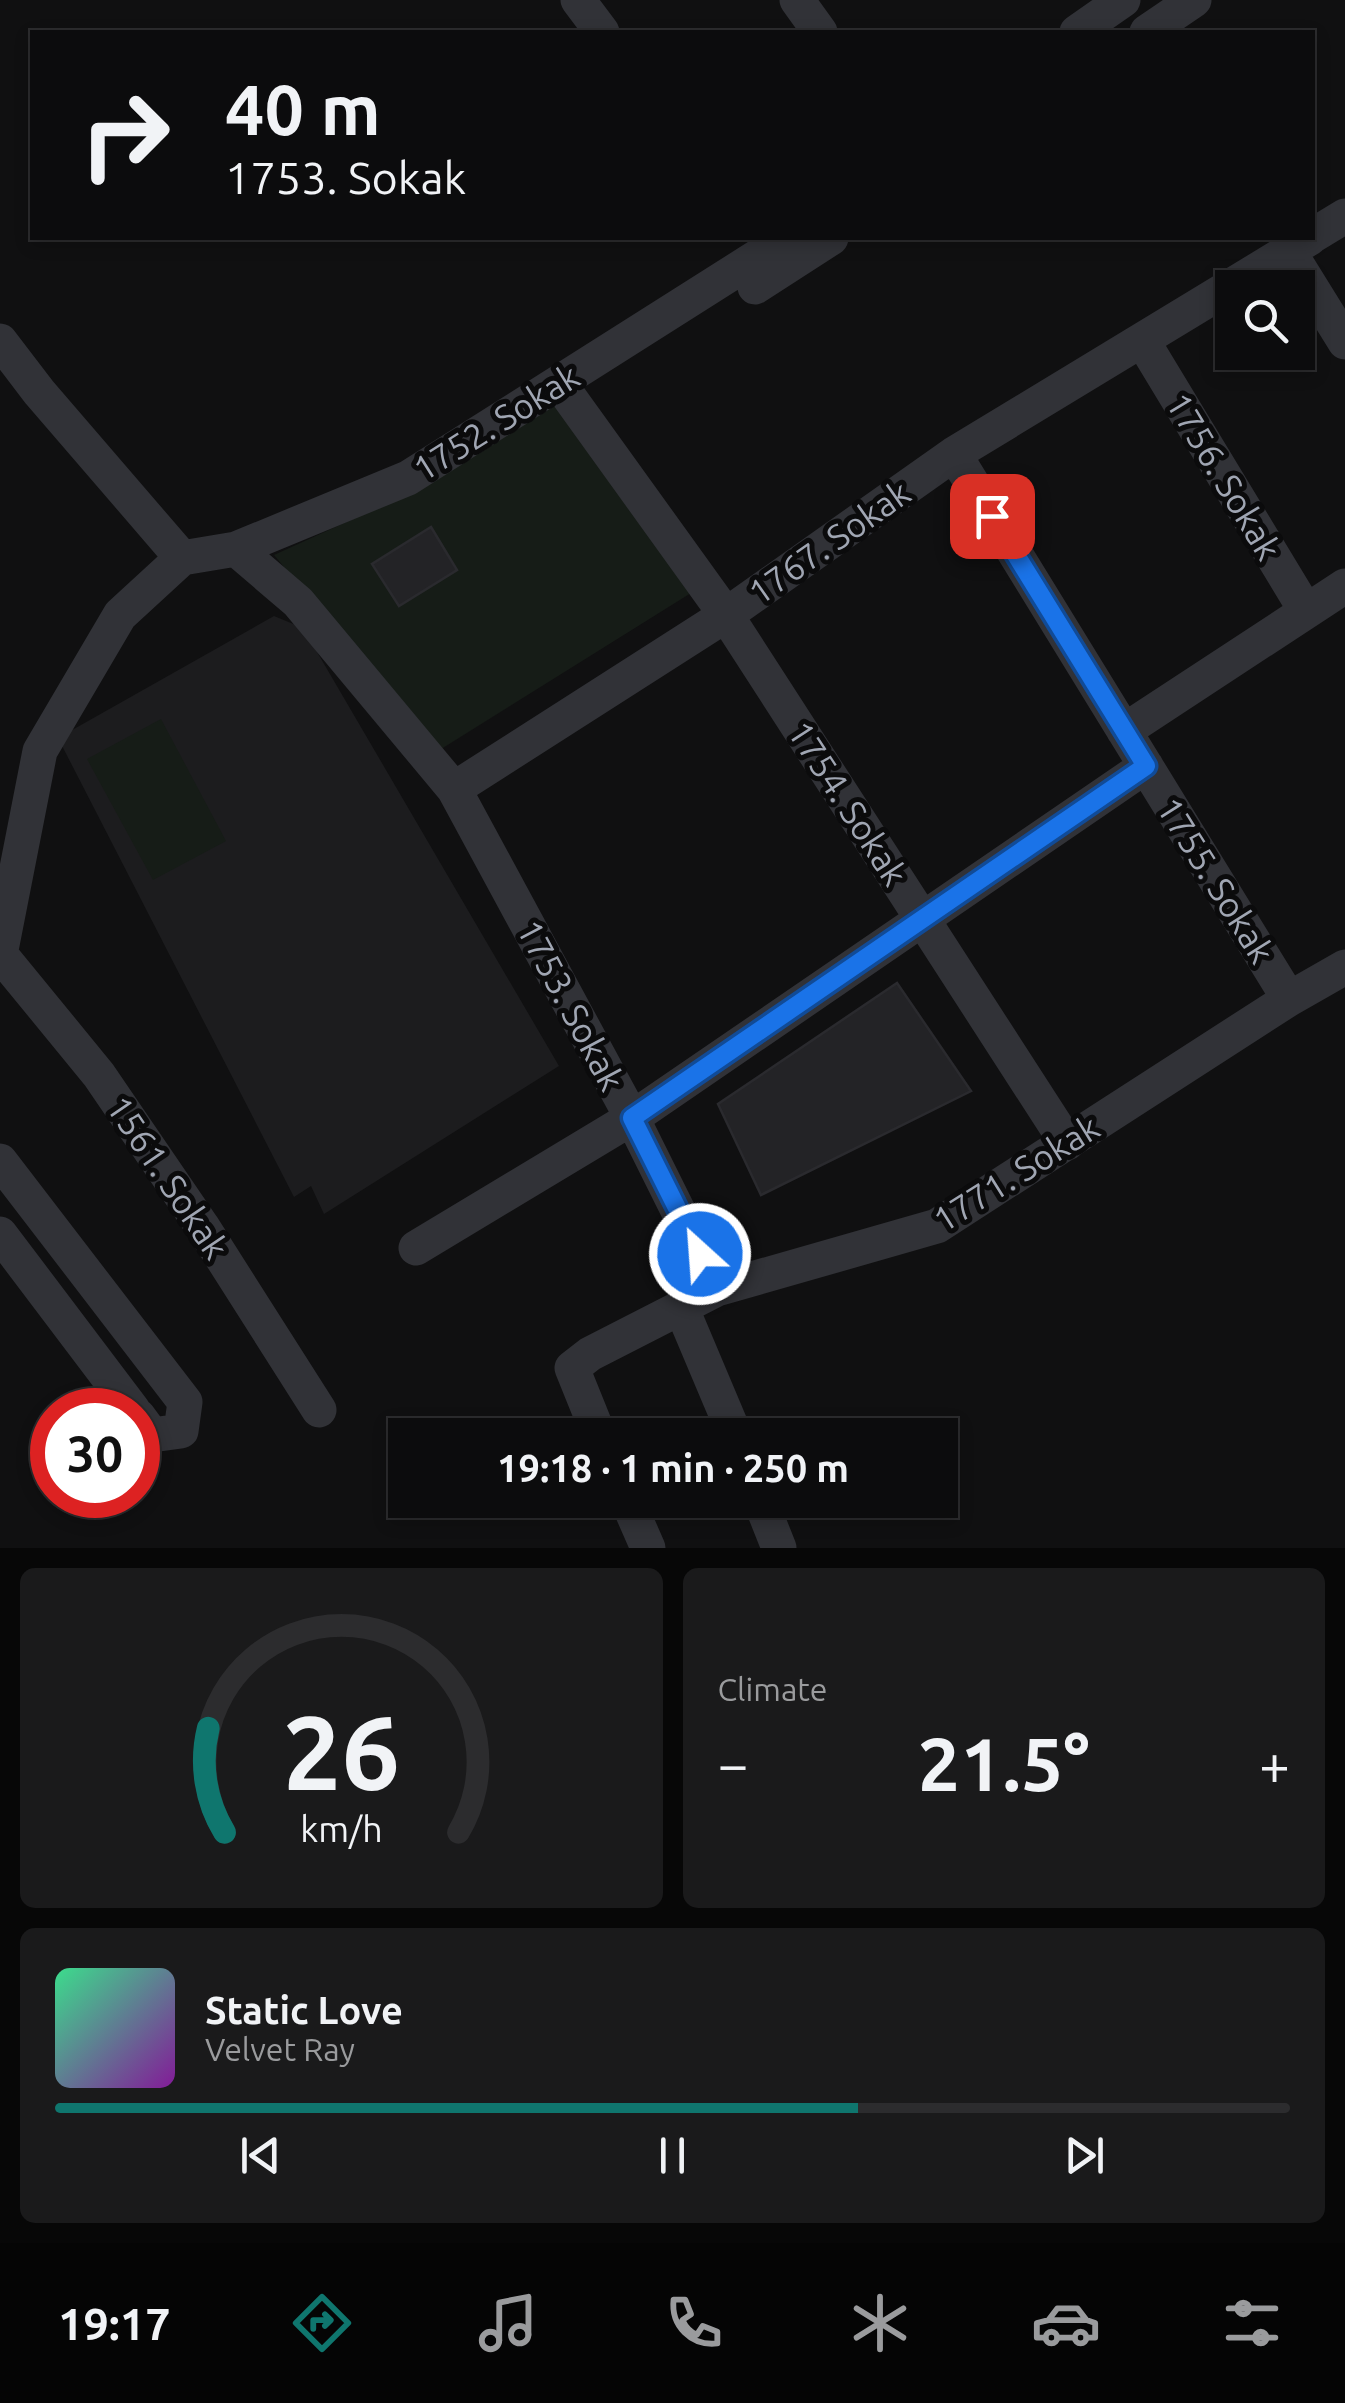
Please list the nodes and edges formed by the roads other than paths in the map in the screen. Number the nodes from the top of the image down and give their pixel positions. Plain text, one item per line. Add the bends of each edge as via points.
1 (578, 0) edge
2 (797, 0) edge
3 (1123, 0) edge
4 (1194, 0) edge
5 (600, 30) edge
6 (819, 30) edge
7 (1084, 30) edge
8 (1150, 30) edge
9 (1345, 216) edge
10 (1315, 234) edge
11 (780, 240) edge
12 (828, 240) edge
13 (1304, 241) edge
14 (737, 252) edge
15 (1142, 340) junction
16 (0, 341) edge
17 (1345, 342) edge
18 (566, 392) junction
19 (954, 454) junction
20 (236, 550) junction
21 (182, 558) junction
22 (1345, 586) edge
23 (1306, 611) junction
24 (726, 614) junction
25 (1124, 731) junction
26 (1146, 766) junction
27 (454, 789) junction
28 (924, 921) junction
29 (0, 955) edge
30 (1345, 967) edge
31 (1289, 999) junction
32 (632, 1118) junction
33 (1067, 1142) junction
34 (0, 1161) edge
35 (0, 1234) edge
36 (416, 1248) dead end
37 (717, 1289) junction
38 (681, 1308) junction
39 (116, 1388) edge
40 (319, 1410) dead end
41 (592, 1418) edge
42 (728, 1418) edge
43 (160, 1434) edge
44 (636, 1518) edge
45 (767, 1518) edge
46 (648, 1548) edge
47 (779, 1548) edge

1 - 5 street
2 - 6 street
3 - 7 street
4 - 8 street
9 - 10 street, 1767. Sokak
11 - 14 street, 1752. Sokak
12 - 18 street
13 - 15 street, 1767. Sokak
13 - 17 street
14 - 18 street, 1752. Sokak
15 - 19 street, 1767. Sokak
15 - 23 street, 1756. Sokak
16 - 21 street
18 - 20 street, 1752. Sokak via 408,478
18 - 24 street, 1754. Sokak
19 - 24 street, 1767. Sokak
19 - 25 street, 1755. Sokak
20 - 21 street, 1752. Sokak
20 - 27 street, 1753. Sokak via 298,602
21 - 29 street, 1561. Sokak via 120,615 40,751
22 - 23 street
23 - 25 street
24 - 27 street, 1767. Sokak
24 - 28 street, 1754. Sokak
25 - 26 street, 1755. Sokak
26 - 28 street, 1753. Sokak
26 - 31 street, 1755. Sokak
27 - 32 street, 1753. Sokak
28 - 32 street, 1753. Sokak
28 - 33 street, 1754. Sokak
29 - 40 street, 1561. Sokak via 99,1075
30 - 31 street, 1771. Sokak
31 - 33 street, 1771. Sokak
32 - 36 street
32 - 37 street
33 - 37 street, 1771. Sokak via 938,1226
34 - 43 street via 185,1402 181,1431
35 - 39 street
37 - 38 street, 1771. Sokak
38 - 41 street, 1771. Sokak via 572,1368
38 - 42 street
44 - 46 street
45 - 47 street

